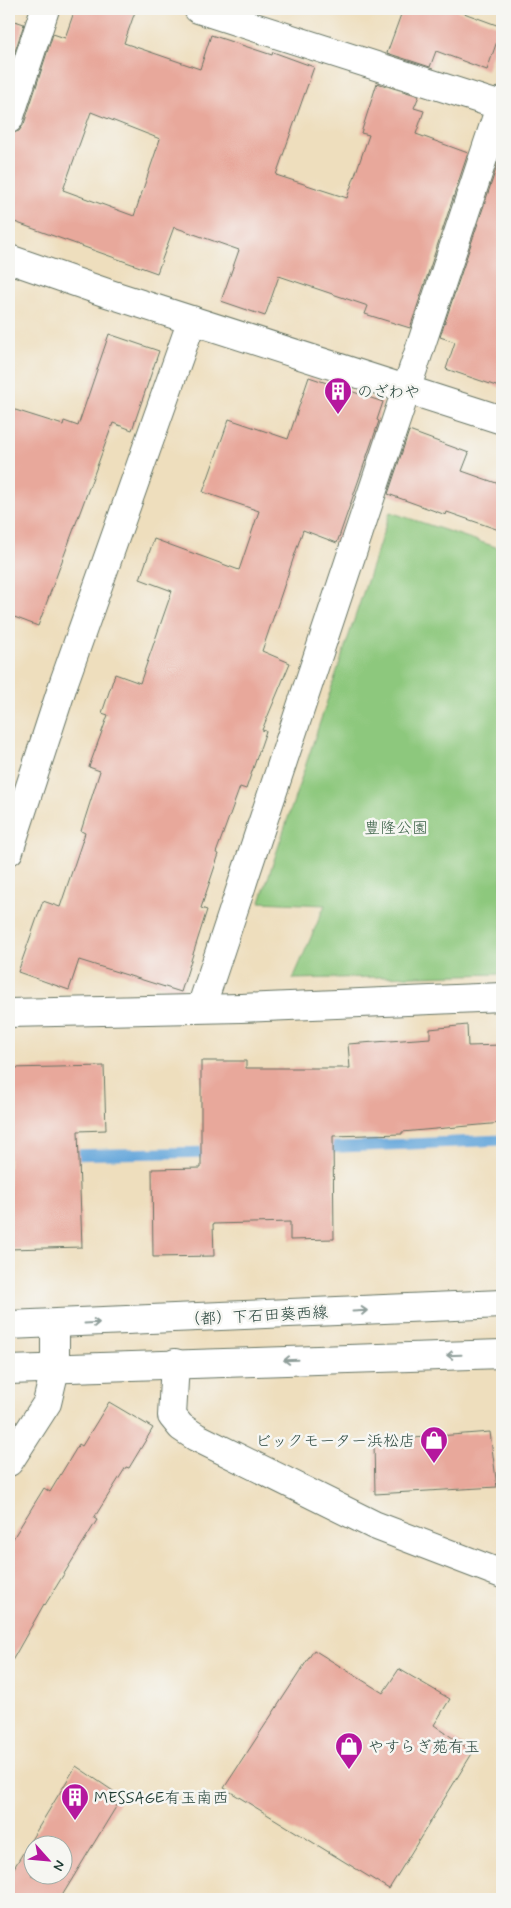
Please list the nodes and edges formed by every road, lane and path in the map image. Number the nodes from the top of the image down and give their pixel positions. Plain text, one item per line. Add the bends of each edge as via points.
1 (45, 9) edge
2 (198, 9) edge
3 (501, 103) edge
4 (9, 119) edge
5 (9, 259) edge
6 (192, 320) junction
7 (406, 388) junction
8 (502, 420) edge
9 (9, 851) edge
10 (502, 997) edge
11 (201, 1008) junction
12 (9, 1013) edge
13 (502, 1304) edge
14 (55, 1324) junction
15 (9, 1325) edge
16 (502, 1354) edge
17 (175, 1363) junction
18 (55, 1369) junction
19 (9, 1370) edge
20 (9, 1462) edge
21 (502, 1574) edge

1 - 4 street
2 - 3 street
3 - 7 street
5 - 6 street
6 - 7 street
6 - 9 street via 64,682
7 - 8 street
7 - 11 street
10 - 11 street
11 - 12 street
14 -> 13 street, （都）下石田葵西線
14 - 15 street, （都）下石田葵西線
14 - 18 street
16 -> 17 street
17 - 18 street
17 - 21 street via 172,1416 196,1437 374,1525
18 - 19 street
18 - 20 street via 47,1403

